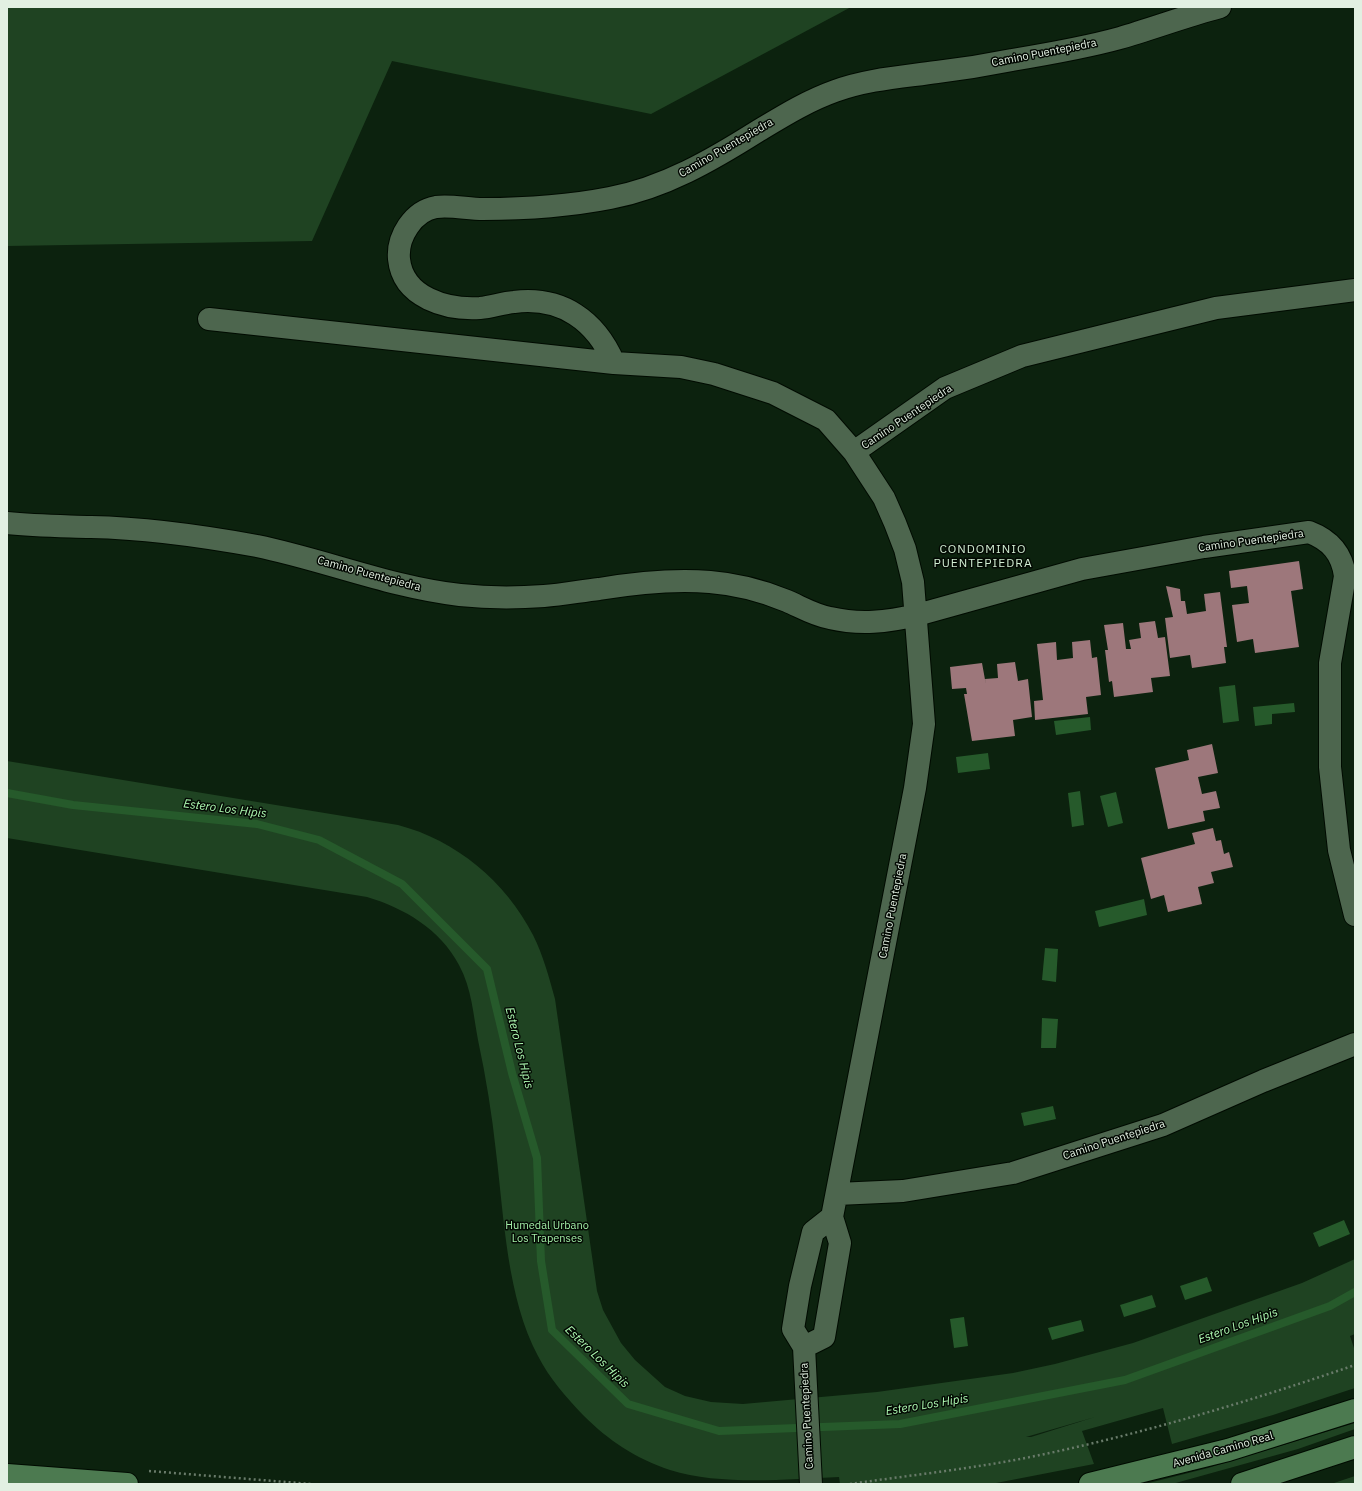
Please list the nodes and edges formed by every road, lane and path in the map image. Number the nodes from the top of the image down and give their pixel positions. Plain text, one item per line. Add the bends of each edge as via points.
1 (1220, 7) edge
2 (1355, 290) edge
3 (209, 319) dead end
4 (614, 363) junction
5 (854, 452) junction
6 (7, 523) edge
7 (917, 616) junction
8 (1355, 915) edge
9 (1355, 1044) edge
10 (837, 1194) junction
11 (832, 1217) junction
12 (804, 1347) junction
13 (1355, 1365) edge
14 (1355, 1410) edge
15 (1355, 1447) edge
16 (147, 1471) dead end
17 (7, 1475) edge
18 (127, 1484) edge
19 (311, 1484) edge
20 (811, 1484) edge
21 (850, 1484) edge
22 (1090, 1484) edge
23 (1242, 1484) edge

1 - 4 street, Camino Puentepiedra via 1131,34 1062,51 935,73 898,76 848,87 782,115 696,168 644,190 613,198 532,207 436,207 418,216 405,231 400,244 401,270 406,281 424,297 455,307 475,309 515,302 551,304 568,310 588,323 607,346
2 - 5 street, Camino Puentepiedra via 1216,308 1022,356 945,388
3 - 4 street, Camino Puentepiedra
4 - 5 street, Camino Puentepiedra via 681,368 714,374 773,393 826,420
5 - 7 street, Camino Puentepiedra via 884,498 905,549 913,582
6 - 7 street, Camino Puentepiedra via 143,530 197,536 258,546 319,560 406,585 460,595 544,596 659,583 712,582 764,593 808,611 849,622 886,622
7 - 8 street, Camino Puentepiedra via 1082,570 1204,547 1309,532 1321,537 1331,544 1339,555 1344,565 1345,576 1330,663 1330,767 1339,850
7 - 10 street, Camino Puentepiedra via 924,724 915,788
9 - 10 street, Camino Puentepiedra via 1163,1125 1013,1173 903,1191
10 - 11 street, Camino Puentepiedra
11 - 12 street, Camino Puentepiedra via 813,1232 800,1286 793,1329
11 - 12 street, Camino Puentepiedra via 840,1243 824,1337
12 - 20 street, Camino Puentepiedra
13 - 21 path via 1288,1388 1142,1430 1014,1460
14 - 22 main road, Avenida Camino Real via 1228,1450
15 - 23 main road
16 - 19 path
17 - 18 main road

